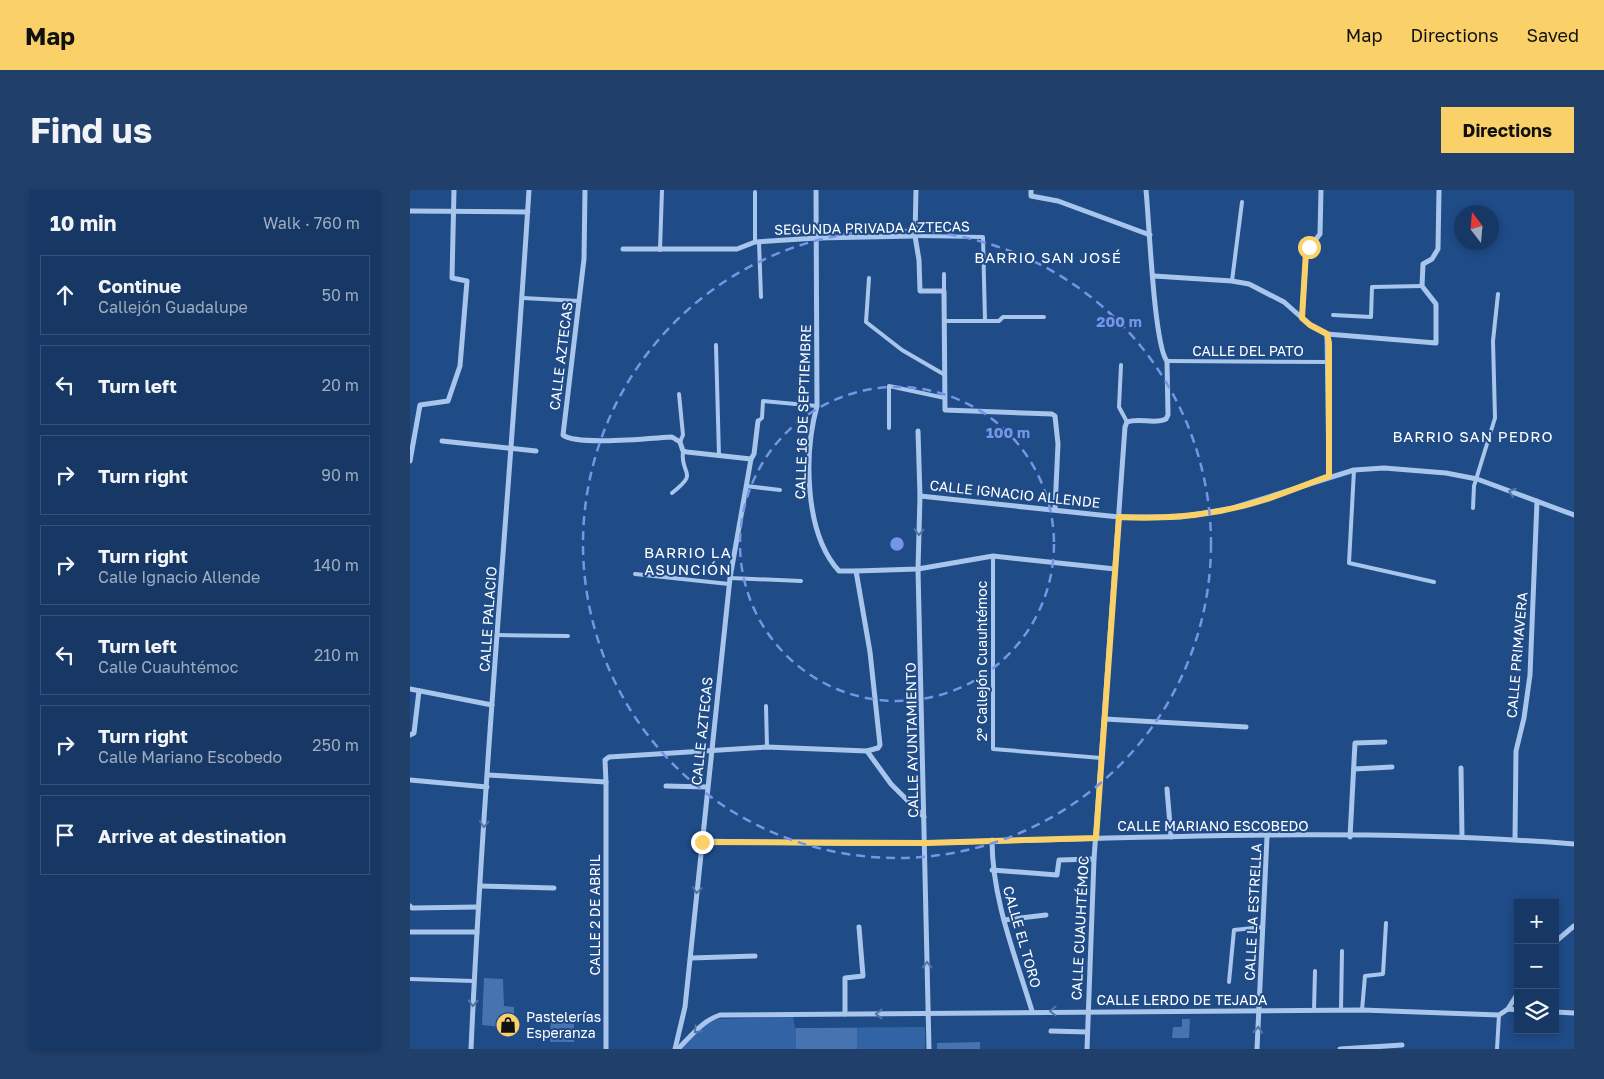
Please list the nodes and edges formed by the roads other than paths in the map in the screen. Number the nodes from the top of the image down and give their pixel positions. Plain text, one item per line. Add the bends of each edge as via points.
1 (454, 190) edge
2 (529, 190) edge
3 (585, 190) edge
4 (662, 190) edge
5 (816, 190) edge
6 (916, 190) edge
7 (1031, 190) edge
8 (1146, 190) edge
9 (1321, 190) edge
10 (1439, 190) edge
11 (755, 192) dead end
12 (1242, 202) dead end
13 (410, 211) edge
14 (455, 211) junction
15 (528, 212) junction
16 (1150, 235) junction
17 (915, 236) junction
18 (817, 238) junction
19 (757, 242) junction
20 (623, 249) dead end
21 (660, 250) junction
22 (944, 274) dead end
23 (1154, 276) junction
24 (869, 278) dead end
25 (1232, 281) junction
26 (1422, 286) junction
27 (944, 291) junction
28 (1498, 294) dead end
29 (761, 297) dead end
30 (523, 298) junction
31 (579, 301) junction
32 (1334, 315) dead end
33 (1044, 317) dead end
34 (1302, 318) junction
35 (945, 321) junction
36 (985, 321) junction
37 (1327, 334) junction
38 (716, 345) dead end
39 (1167, 361) junction
40 (1329, 362) junction
41 (1121, 365) dead end
42 (945, 375) junction
43 (679, 394) dead end
44 (945, 398) junction
45 (818, 406) junction
46 (758, 421) joint
47 (1127, 422) junction
48 (889, 428) dead end
49 (918, 431) dead end
50 (442, 441) dead end
51 (680, 442) junction
52 (512, 448) junction
53 (536, 451) dead end
54 (683, 451) junction
55 (719, 456) junction
56 (752, 459) junction
57 (410, 461) edge
58 (1354, 470) junction
59 (1329, 476) junction
60 (1477, 479) junction
61 (746, 486) junction
62 (780, 490) dead end
63 (672, 493) dead end
64 (920, 496) junction
65 (1537, 501) junction
66 (1473, 508) dead end
67 (1055, 509) junction
68 (1574, 515) edge
69 (1119, 517) junction
70 (993, 556) junction
71 (1116, 568) junction
72 (918, 569) junction
73 (856, 571) junction
74 (635, 574) dead end
75 (730, 581) junction
76 (801, 581) dead end
77 (1434, 582) dead end
78 (497, 635) junction
79 (568, 636) dead end
80 (410, 689) edge
81 (419, 692) junction
82 (492, 705) junction
83 (766, 706) dead end
84 (1105, 719) junction
85 (1246, 728) dead end
86 (410, 735) edge
87 (1384, 742) dead end
88 (767, 747) junction
89 (711, 751) junction
90 (867, 751) junction
91 (1101, 758) junction
92 (1392, 767) dead end
93 (1461, 768) dead end
94 (1354, 769) junction
95 (488, 775) junction
96 (410, 780) edge
97 (606, 782) junction
98 (666, 786) dead end
99 (487, 787) junction
100 (706, 787) junction
101 (1167, 789) dead end
102 (925, 817) junction
103 (1171, 837) junction
104 (1268, 837) junction
105 (1350, 837) junction
106 (1462, 837) junction
107 (1096, 838) junction
108 (1515, 839) junction
109 (992, 840) junction
110 (702, 842) junction
111 (926, 843) junction
112 (1574, 844) edge
113 (1094, 859) junction
114 (992, 870) junction
115 (480, 886) junction
116 (554, 888) dead end
117 (410, 906) edge
118 (478, 907) junction
119 (1046, 915) dead end
120 (1004, 920) junction
121 (1386, 923) dead end
122 (1574, 926) edge
123 (859, 927) dead end
124 (1263, 927) junction
125 (410, 932) edge
126 (477, 932) junction
127 (1559, 939) edge
128 (1342, 951) dead end
129 (755, 956) dead end
130 (691, 958) junction
131 (1315, 971) dead end
132 (410, 979) edge
133 (474, 981) junction
134 (1228, 982) dead end
135 (1514, 999) edge
136 (1508, 1009) junction
137 (1314, 1010) junction
138 (1340, 1010) junction
139 (1362, 1010) junction
140 (1514, 1010) edge
141 (1032, 1011) junction
142 (1259, 1011) junction
143 (1087, 1012) junction
144 (1559, 1012) edge
145 (1574, 1013) edge
146 (845, 1014) junction
147 (928, 1014) junction
148 (1499, 1015) junction
149 (1051, 1031) dead end
150 (1088, 1032) junction
151 (1402, 1045) dead end
152 (471, 1049) edge
153 (606, 1049) edge
154 (676, 1049) edge
155 (929, 1049) edge
156 (1087, 1049) edge
157 (1258, 1049) edge
158 (1340, 1049) edge
159 (1498, 1049) edge

1 - 14 street
2 - 15 street, CALLE PALACIO
3 - 31 street, CALLE AZTECAS via 584,259
4 - 21 lane
5 - 18 street, CALLE 16 DE SEPTIEMBRE
6 - 17 street
7 - 16 street via 1031,196 1058,201
8 - 16 street
9 - 34 street via 1320,234 1306,252
10 - 26 street via 1438,249 1423,264
11 - 19 lane
12 - 25 lane
13 - 14 street
14 - 15 street
14 - 57 street via 452,278 467,281 460,366 448,401 420,405
15 - 30 street, CALLE PALACIO
16 - 23 street
17 - 18 street, SEGUNDA PRIVADA AZTECAS
17 - 27 street via 920,291
17 - 36 lane, SEGUNDA PRIVADA AZTECAS via 983,236
18 - 19 street, SEGUNDA PRIVADA AZTECAS
18 - 45 street, CALLE 16 DE SEPTIEMBRE
19 - 21 street, SEGUNDA PRIVADA AZTECAS via 737,249
19 - 29 lane
20 - 21 street, SEGUNDA PRIVADA AZTECAS
22 - 27 lane
23 - 25 street
23 - 39 street via 1158,327 1163,356
24 - 42 lane via 866,322 902,350
25 - 34 street via 1263,290
26 - 32 lane via 1372,287 1371,317
26 - 37 street via 1436,304 1436,343
27 - 35 street
28 - 60 lane via 1493,341 1495,418
30 - 31 lane
30 - 52 street, CALLE PALACIO
31 - 51 street, CALLE AZTECAS via 563,435 568,440 672,437
33 - 36 lane via 1003,317 999,321
34 - 37 street
35 - 36 lane
35 - 42 street
37 - 40 street
38 - 55 lane
39 - 40 lane, CALLE DEL PATO
39 - 47 street via 1166,419 1160,422
40 - 59 street
41 - 47 lane via 1118,407
42 - 44 street
43 - 51 lane via 683,434
44 - 48 lane via 889,386
44 - 67 street via 945,410 1055,416 1058,444
45 - 46 lane, CALLE AZTECAS via 763,401 762,418
45 - 73 street, CALLE 16 DE SEPTIEMBRE via 814,418 810,480 815,525 831,562 839,571
46 - 56 street, CALLE AZTECAS
47 - 69 street, CALLE CUAUHTÉMOC
49 - 64 street, CALLE AYUNTAMIENTO
50 - 52 street
51 - 54 street
52 - 53 street
52 - 78 street, CALLE PALACIO
54 - 55 street
54 - 63 lane via 688,478
55 - 56 street
56 - 61 street, CALLE AZTECAS
58 - 59 street, CALLE IGNACIO ALLENDE
58 - 60 street, CALLE IGNACIO ALLENDE via 1416,470
58 - 77 lane via 1349,563
59 - 69 street, CALLE IGNACIO ALLENDE via 1263,500 1208,514
65 -> 60 street, CALLE IGNACIO ALLENDE
60 - 66 lane
61 - 62 lane
61 - 75 street, CALLE AZTECAS
64 - 67 street, CALLE IGNACIO ALLENDE
64 -> 72 street, CALLE AYUNTAMIENTO
65 - 68 street, CALLE IGNACIO ALLENDE
65 - 108 street, CALLE PRIMAVERA via 1530,675 1516,751
67 - 69 street, CALLE IGNACIO ALLENDE
69 - 71 street, CALLE CUAUHTÉMOC
70 - 71 street
70 - 72 street
70 - 91 lane, 2º Callejón Cuauhtémoc via 993,749
71 - 84 street, CALLE CUAUHTÉMOC
72 - 73 street
72 - 102 street, CALLE AYUNTAMIENTO
73 - 90 street via 880,740 878,748
74 - 75 lane
75 - 76 lane
75 - 89 street, CALLE AZTECAS
78 - 79 lane
78 - 82 street, CALLE PALACIO
80 - 81 street
81 - 82 street
81 - 86 street via 414,733
82 - 95 street, CALLE PALACIO
83 - 88 lane
84 - 85 street
84 - 91 street, CALLE CUAUHTÉMOC
87 - 94 street via 1354,743
88 - 89 street
88 - 90 street
89 - 97 street via 607,758
89 - 100 street, CALLE AZTECAS
90 - 102 street via 891,784
91 - 107 street, CALLE CUAUHTÉMOC
92 - 94 street
93 - 106 street
94 - 105 street
95 - 97 street
95 - 99 street, CALLE PALACIO
96 - 99 street
97 - 153 street, CALLE 2 DE ABRIL
98 - 100 street
99 -> 115 street, CALLE PALACIO
100 - 110 street, CALLE AZTECAS
101 - 103 street
102 - 111 street, CALLE AYUNTAMIENTO
103 - 104 street, CALLE MARIANO ESCOBEDO
103 - 107 street, CALLE MARIANO ESCOBEDO
104 - 105 street, CALLE MARIANO ESCOBEDO
104 - 124 street, CALLE LA ESTRELLA
105 - 106 street, CALLE MARIANO ESCOBEDO
106 - 108 street, CALLE MARIANO ESCOBEDO
107 - 109 street, CALLE MARIANO ESCOBEDO
107 - 113 street, CALLE CUAUHTÉMOC
108 - 112 street, CALLE MARIANO ESCOBEDO
109 - 111 street, CALLE MARIANO ESCOBEDO
109 - 114 street, CALLE EL TORO
110 - 111 street, CALLE MARIANO ESCOBEDO
110 -> 130 street, CALLE AZTECAS
147 -> 111 street, CALLE AYUNTAMIENTO
113 - 114 street, CALLE EL TORO via 1059,860 1057,875
113 - 143 street, CALLE CUAUHTÉMOC
114 - 120 street, CALLE EL TORO
115 - 116 street
115 - 118 street, CALLE PALACIO
117 - 118 street
118 - 126 street, CALLE PALACIO
119 - 120 street
120 - 141 street, CALLE EL TORO
121 - 139 lane via 1383,974 1365,976
122 - 127 street
123 - 146 street via 863,976 845,978
124 - 134 lane via 1234,930
124 - 142 street, CALLE LA ESTRELLA
125 - 126 street
126 - 133 street, CALLE PALACIO
128 - 138 lane
129 - 130 street
130 - 154 street, CALLE AZTECAS
131 - 137 lane
132 - 133 lane
133 -> 152 street, CALLE PALACIO
135 - 136 street
136 - 140 street
136 - 148 street
137 - 138 street, CALLE LERDO DE TEJADA
137 - 142 street, CALLE LERDO DE TEJADA
138 - 139 street, CALLE LERDO DE TEJADA
139 - 148 street, CALLE LERDO DE TEJADA
143 -> 141 street, CALLE LERDO DE TEJADA
141 - 147 street, CALLE LERDO DE TEJADA
142 - 143 street, CALLE LERDO DE TEJADA
157 -> 142 street, CALLE LA ESTRELLA
143 - 150 street, CALLE CUAUHTÉMOC
144 - 145 street
147 -> 146 street, CALLE LERDO DE TEJADA
146 -> 154 street, CALLE LERDO DE TEJADA via 720,1015 705,1022
147 - 155 street, CALLE AYUNTAMIENTO
148 - 159 lane
149 - 150 street
150 - 156 street, CALLE CUAUHTÉMOC
151 - 158 street

